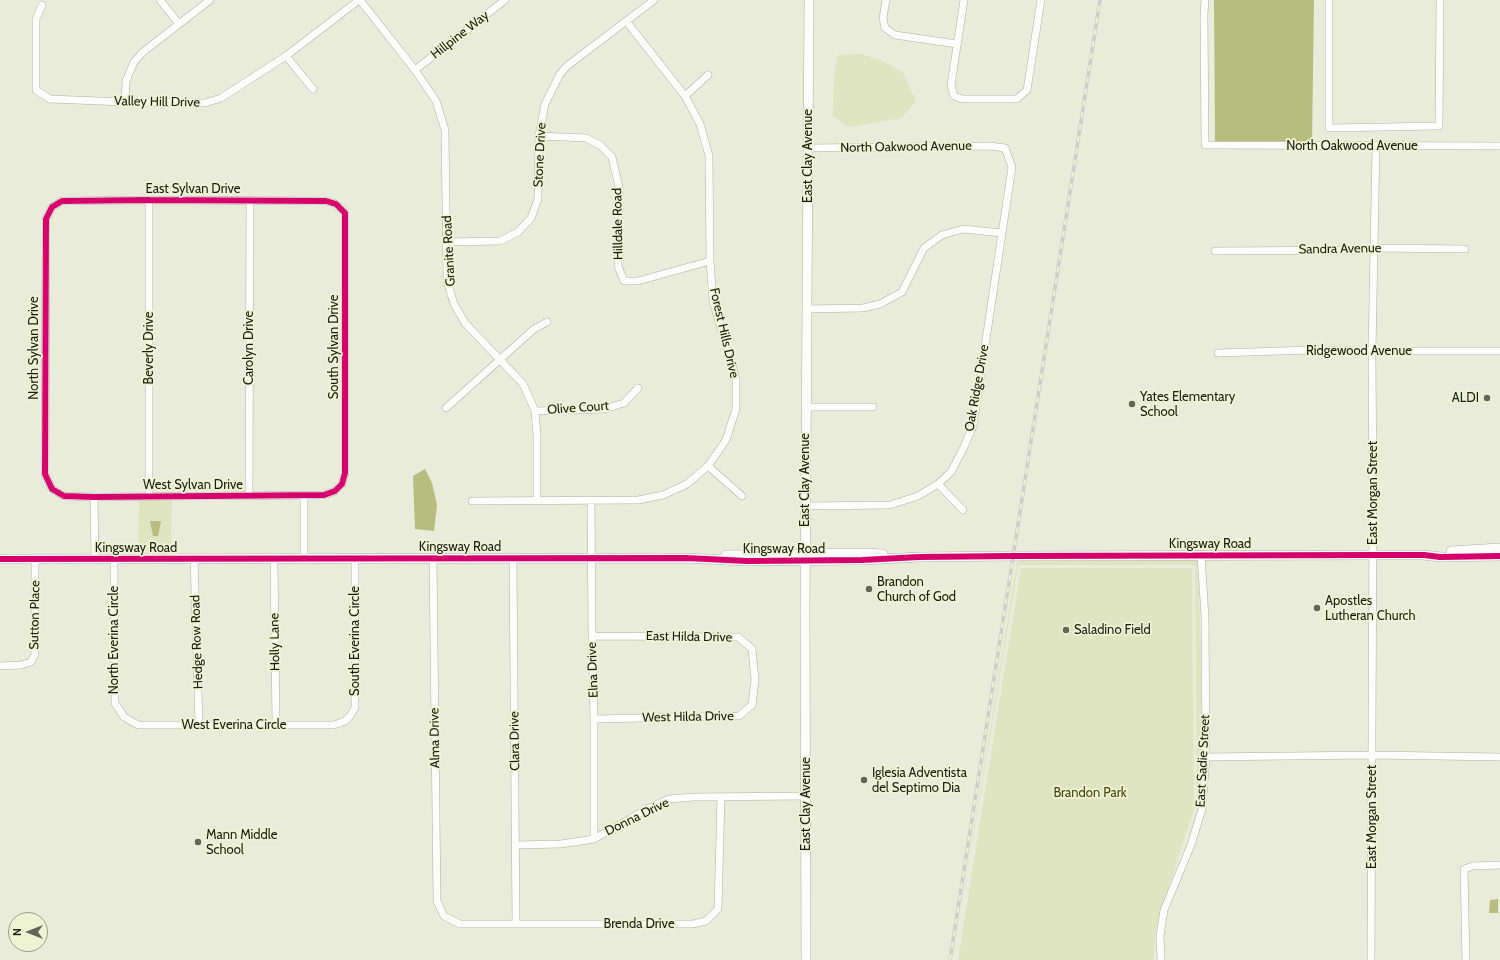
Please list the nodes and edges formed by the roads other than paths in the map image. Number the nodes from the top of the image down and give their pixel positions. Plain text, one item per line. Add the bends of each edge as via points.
1 (160, 0) edge
2 (210, 0) edge
3 (359, 0) edge
4 (505, 0) edge
5 (654, 0) edge
6 (809, 0) edge
7 (886, 0) edge
8 (964, 0) edge
9 (1041, 0) edge
10 (1205, 0) edge
11 (1329, 0) edge
12 (1440, 0) edge
13 (42, 5) dead end
14 (626, 21) junction
15 (179, 24) junction
16 (957, 44) junction
17 (286, 56) junction
18 (415, 70) junction
19 (708, 75) dead end
20 (313, 89) dead end
21 (685, 96) junction
22 (125, 102) junction
23 (539, 136) junction
24 (1500, 146) edge
25 (1376, 147) junction
26 (808, 148) junction
27 (1005, 148) joint
28 (149, 200) junction
29 (250, 200) junction
30 (336, 204) joint
31 (52, 207) joint
32 (1002, 233) junction
33 (447, 242) junction
34 (1374, 248) junction
35 (1464, 249) dead end
36 (1215, 251) dead end
37 (710, 261) junction
38 (807, 309) junction
39 (547, 322) dead end
40 (1372, 351) junction
41 (1500, 351) edge
42 (1218, 352) dead end
43 (500, 359) junction
44 (638, 388) dead end
45 (806, 407) junction
46 (873, 407) dead end
47 (446, 408) dead end
48 (535, 411) junction
49 (708, 466) junction
50 (938, 484) junction
51 (52, 489) joint
52 (335, 491) joint
53 (304, 495) junction
54 (149, 496) junction
55 (249, 496) junction
56 (742, 496) dead end
57 (94, 497) junction
58 (472, 501) dead end
59 (537, 501) junction
60 (591, 501) junction
61 (805, 506) junction
62 (963, 510) dead end
63 (1500, 548) edge
64 (1201, 555) junction
65 (1373, 555) junction
66 (1424, 555) junction
67 (1500, 556) edge
68 (805, 557) junction
69 (433, 558) junction
70 (512, 558) junction
71 (591, 558) junction
72 (0, 559) edge
73 (35, 559) junction
74 (95, 559) junction
75 (114, 559) junction
76 (194, 559) junction
77 (274, 559) junction
78 (304, 559) junction
79 (355, 559) junction
80 (592, 636) junction
81 (0, 666) edge
82 (755, 680) joint
83 (124, 717) joint
84 (594, 719) junction
85 (345, 721) joint
86 (199, 725) junction
87 (276, 725) junction
88 (1372, 755) junction
89 (1206, 757) junction
90 (1500, 757) edge
91 (807, 796) junction
92 (721, 797) junction
93 (594, 839) junction
94 (516, 845) junction
95 (1500, 866) edge
96 (444, 916) joint
97 (516, 924) junction
98 (806, 960) edge
99 (1161, 960) edge
100 (1370, 960) edge
101 (1466, 960) edge

1 - 15 street
2 - 15 street
3 - 17 street, Valley Hill Drive
3 - 18 street, Granite Road
4 - 18 street, Hillpine Way
5 - 14 street, Stone Drive
6 - 26 street, East Clay Avenue
7 - 16 street via 883,18 886,28 895,35
8 - 16 street
9 - 16 street via 1027,90 1017,99 962,99 954,96 951,84
10 - 25 street, North Oakwood Avenue via 1205,145
11 - 12 street via 1329,128 1439,126
13 - 22 street, Valley Hill Drive via 36,20 36,90 50,99
14 - 21 street, Forest Hills Drive
14 - 23 street, Stone Drive via 560,74 545,104
15 - 22 street via 134,62 126,81
17 - 20 street
17 - 22 street, Valley Hill Drive via 221,98 205,103
18 - 33 street, Granite Road via 436,101 445,130
19 - 21 street
21 - 37 street, Forest Hills Drive via 700,124 709,156
23 - 33 street, Stone Drive via 538,199 531,218 518,232 500,241
23 - 37 street, Hilldale Road via 586,138 600,145 612,157 619,187 618,266 624,281 638,281
24 - 25 street, North Oakwood Avenue
25 - 34 street, East Morgan Street
26 - 27 street, North Oakwood Avenue
26 - 38 street, East Clay Avenue
27 - 32 street, Oak Ridge Drive via 1012,167
28 - 29 street, East Sylvan Drive
28 - 31 street, East Sylvan Drive via 62,201
28 - 54 street, Beverly Drive
29 - 30 street, East Sylvan Drive via 326,201
29 - 55 street, Carolyn Drive
30 - 52 street, South Sylvan Drive via 345,213 345,473 342,484
31 - 51 street, North Sylvan Drive via 46,220 45,474
32 - 38 street via 963,229 942,235 924,248 902,292 880,304 863,308
32 - 50 street, Oak Ridge Drive via 973,426 951,472
33 - 43 street, Granite Road via 447,281 454,304 465,323
34 - 35 street, Sandra Avenue
34 - 36 street, Sandra Avenue
34 - 40 street, East Morgan Street
37 - 49 street, Forest Hills Drive via 713,301 736,379 736,409 726,440
38 - 45 street, East Clay Avenue
39 - 43 street via 534,329
40 - 41 street, Ridgewood Avenue
40 - 42 street, Ridgewood Avenue
40 - 65 street, East Morgan Street
43 - 47 street
43 - 48 street, Granite Road via 523,384
44 - 48 street, Olive Court via 624,402 604,409
45 - 46 street
45 - 61 street, East Clay Avenue
48 - 59 street, Granite Road
49 - 56 street
49 - 60 street, Forest Hills Drive via 687,484 663,495 638,500
50 - 61 street, Oak Ridge Drive via 918,496 890,505
50 - 62 street
51 - 57 street, West Sylvan Drive via 64,496
52 - 53 street, West Sylvan Drive via 324,495
53 - 55 street, West Sylvan Drive
53 - 78 street
54 - 55 street, West Sylvan Drive
54 - 57 street, West Sylvan Drive
57 - 74 street
58 - 59 street, Forest Hills Drive
59 - 60 street, Forest Hills Drive
60 - 71 street, Elna Drive
61 - 68 street, East Clay Avenue
63 - 66 street, Kingsway Road
64 - 65 street, Kingsway Road
64 - 68 street, Kingsway Road via 920,557 862,553
64 - 89 street, East Sadie Street
65 - 66 street, Kingsway Road
65 - 88 street, East Morgan Street
66 - 67 street, Kingsway Road
68 - 71 street, Kingsway Road via 745,554 686,558
68 - 91 street, East Clay Avenue
69 - 70 street, Kingsway Road
69 - 79 street, Kingsway Road
69 - 96 street, Alma Drive via 437,901
70 - 71 street, Kingsway Road
70 - 94 street, Clara Drive
71 - 80 street, Elna Drive
72 - 73 street, Kingsway Road
73 - 74 street, Kingsway Road
73 - 81 street, Sutton Place via 35,654 31,662
74 - 75 street, Kingsway Road
75 - 76 street, Kingsway Road
75 - 83 street, North Everina Circle via 115,703
76 - 77 street, Kingsway Road
76 - 86 street, Hedge Row Road
77 - 78 street, Kingsway Road
77 - 87 street, Holly Lane
78 - 79 street, Kingsway Road
79 - 85 street, South Everina Circle via 355,708
80 - 82 street, East Hilda Drive via 738,637 752,649
80 - 84 street, Elna Drive
82 - 84 street, West Hilda Drive via 752,705 739,716
83 - 86 street, West Everina Circle via 138,725
84 - 93 street, Elna Drive
85 - 87 street, West Everina Circle via 334,725
86 - 87 street, West Everina Circle
88 - 89 street
88 - 90 street
88 - 100 street, East Morgan Street
89 - 99 street, East Sadie Street via 1202,809 1191,845 1164,910 1160,936
91 - 92 street, Donna Drive
91 - 98 street, East Clay Avenue
92 - 93 street, Donna Drive via 669,800 649,808
92 - 97 street, Brenda Drive via 718,909 706,921 693,924
93 - 94 street, Donna Drive via 561,844
94 - 97 street, Clara Drive
95 - 101 street via 1473,866 1464,869
96 - 97 street, Brenda Drive via 460,924

